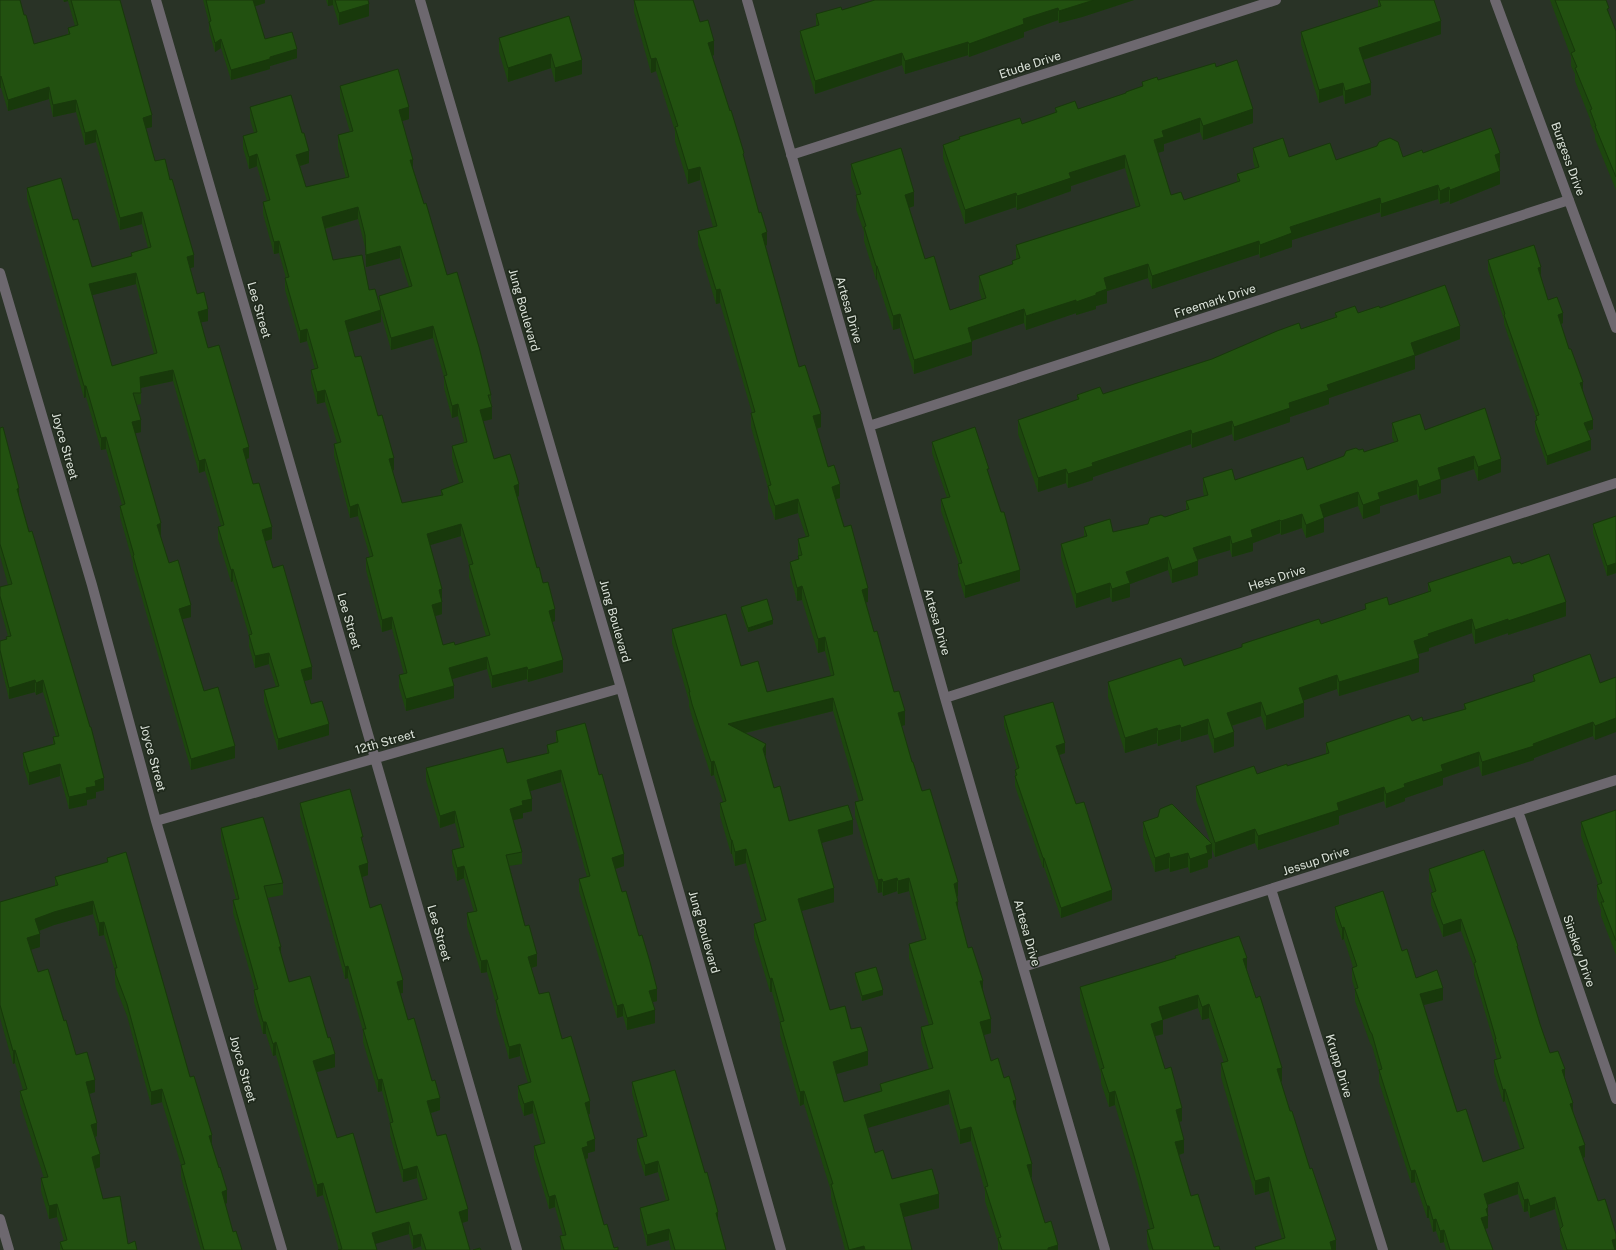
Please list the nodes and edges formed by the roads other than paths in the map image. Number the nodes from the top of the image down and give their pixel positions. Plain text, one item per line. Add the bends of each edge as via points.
1 (156, 0) edge
2 (420, 0) edge
3 (747, 0) edge
4 (1276, 0) edge
5 (1495, 0) edge
6 (792, 155) junction
7 (1569, 200) junction
8 (0, 273) edge
9 (1616, 328) edge
10 (869, 426) junction
11 (1616, 483) edge
12 (621, 688) junction
13 (945, 698) junction
14 (375, 758) junction
15 (1616, 780) edge
16 (1518, 811) junction
17 (156, 821) junction
18 (1271, 889) junction
19 (1024, 967) junction
20 (1616, 1099) edge
21 (0, 1218) edge
22 (9, 1250) edge
23 (282, 1250) edge
24 (517, 1250) edge
25 (781, 1250) edge
26 (1105, 1250) edge
27 (1383, 1250) edge

1 - 14 street, Lee Street
2 - 12 street, Jung Boulevard
3 - 6 street, Artesa Drive
4 - 6 street, Etude Drive
5 - 7 street, Burgess Drive
6 - 10 street, Artesa Drive
7 - 9 street, Burgess Drive
7 - 10 street, Freemark Drive
8 - 17 street, Joyce Street via 92,585
10 - 13 street, Artesa Drive
11 - 13 street, Hess Drive
12 - 14 street, 12th Street
12 - 25 street, Jung Boulevard
13 - 19 street, Artesa Drive
14 - 17 street, 12th Street
14 - 24 street, Lee Street
15 - 16 street, Jessup Drive
16 - 18 street, Jessup Drive
16 - 20 street, Sinskey Drive
17 - 23 street, Joyce Street
18 - 19 street, Jessup Drive
18 - 27 street, Krupp Drive
19 - 26 street, Artesa Drive
21 - 22 street

